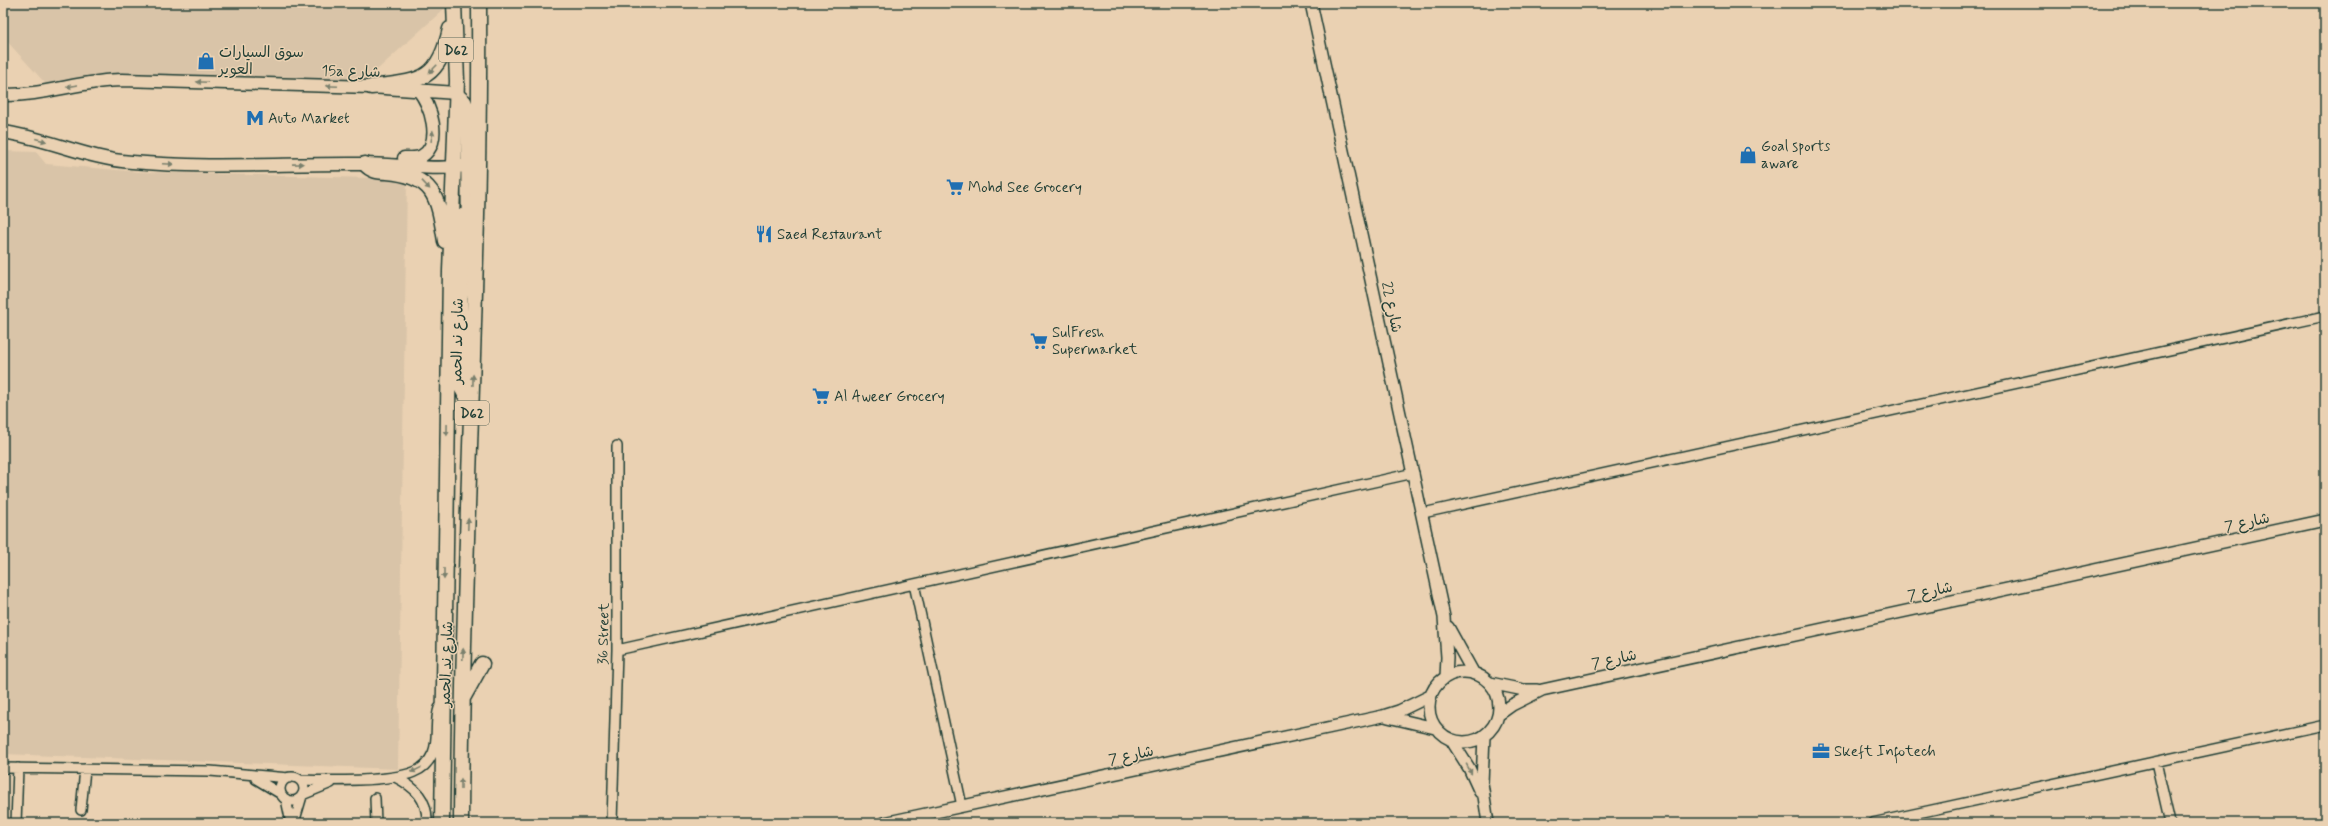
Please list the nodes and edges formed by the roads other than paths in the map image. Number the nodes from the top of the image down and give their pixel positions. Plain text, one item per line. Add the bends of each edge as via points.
1 (479, 3) edge
2 (1311, 3) edge
3 (457, 4) edge
4 (371, 87) junction
5 (418, 90) junction
6 (480, 90) junction
7 (6, 92) edge
8 (456, 93) junction
9 (3, 132) edge
10 (478, 156) junction
11 (365, 164) junction
12 (460, 165) junction
13 (453, 194) junction
14 (450, 271) junction
15 (475, 302) junction
16 (2325, 316) edge
17 (472, 408) junction
18 (617, 446) dead end
19 (1414, 474) junction
20 (1423, 513) junction
21 (2325, 520) edge
22 (914, 584) junction
23 (1444, 617) junction
24 (617, 650) junction
25 (482, 664) dead end
26 (1474, 674) junction
27 (1446, 677) junction
28 (1490, 683) junction
29 (1542, 690) junction
30 (1430, 696) junction
31 (444, 699) junction
32 (462, 700) junction
33 (1498, 715) junction
34 (1383, 716) junction
35 (2325, 725) edge
36 (1435, 728) junction
37 (1484, 736) junction
38 (1452, 741) junction
39 (2156, 762) junction
40 (3, 768) edge
41 (18, 768) junction
42 (85, 769) junction
43 (249, 775) junction
44 (395, 777) junction
45 (289, 778) junction
46 (344, 779) junction
47 (300, 780) junction
48 (302, 795) junction
49 (283, 796) junction
50 (376, 798) dead end
51 (1483, 798) junction
52 (962, 806) junction
53 (81, 810) dead end
54 (613, 822) edge
55 (16, 823) edge
56 (292, 823) edge
57 (376, 823) edge
58 (427, 823) edge
59 (442, 823) edge
60 (461, 823) edge
61 (884, 823) edge
62 (1488, 823) edge
63 (1872, 823) edge
64 (2170, 823) edge

1 - 6 main road, شارع ند الحمر / D62
2 - 19 street, شارع 22
3 -> 4 main road via 444,52 432,70 414,81
3 - 6 main road via 461,89 464,95 471,97
3 - 8 main road, شارع ند الحمر / D62
4 - 5 main road, 15a شارع
4 -> 7 main road, 15a شارع via 107,80
5 - 8 main road, 15a شارع
11 -> 5 main road via 388,159 415,158 428,150 432,116 428,102
6 - 10 main road, شارع ند الحمر / D62
8 - 12 main road, شارع ند الحمر / D62
9 -> 11 main road via 44,140 99,157 132,162 207,165
10 - 12 main road
10 - 15 main road, شارع ند الحمر / D62
11 - 12 main road
11 -> 14 main road via 378,172 413,176 430,189 440,215
12 - 13 main road, شارع ند الحمر / D62
12 - 15 main road via 468,277 471,296
13 - 14 main road, شارع ند الحمر / D62
13 - 17 main road via 458,193 461,198 460,381 464,396
14 -> 31 main road, شارع ند الحمر / D62
17 -> 15 main road, شارع ند الحمر / D62
16 - 20 street
32 -> 17 main road, شارع ند الحمر / D62
18 - 24 street, 36 Street
19 - 20 street, شارع 22
19 - 22 street
20 - 23 street, شارع 22
21 - 29 street, شارع 7
22 - 24 street
22 - 52 street
23 - 26 street, شارع 22
23 - 27 street, شارع 22
24 - 54 street, 36 Street
25 - 32 main road
26 - 27 street via 1464,672
26 - 28 street
27 - 30 street via 1436,685
28 - 29 street, شارع 7 via 1524,690
28 - 33 street via 1499,703
29 - 33 street, شارع 7
30 - 34 street, شارع 7 via 1405,709
30 - 36 street via 1428,707
31 -> 44 street via 437,712 435,747 429,760 419,770
31 - 59 main road, شارع ند الحمر / D62
60 -> 32 main road, شارع ند الحمر / D62
33 - 37 street via 1491,730
34 - 36 street
34 - 52 street, شارع 7
35 - 39 street
36 - 38 street
37 - 38 street via 1474,741
37 - 51 street
38 -> 51 street via 1469,768
39 - 63 street
39 - 64 street
40 - 41 street
41 - 42 street
41 - 55 street
42 - 43 street via 210,771
42 - 53 street
43 - 45 street
43 - 49 street
44 - 46 street
44 - 58 street via 415,789 421,796 426,805
45 - 47 street
45 - 49 street via 281,784
46 - 47 street
46 - 48 street via 321,785
47 - 48 street via 304,787
48 - 49 street via 294,801
48 - 56 street
49 - 56 street
50 - 57 street
51 - 62 street
52 - 61 street, شارع 7

